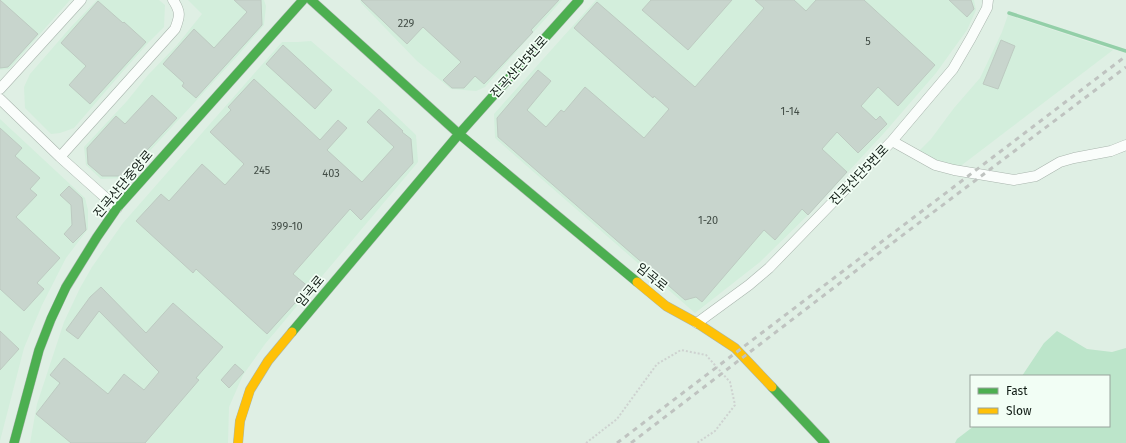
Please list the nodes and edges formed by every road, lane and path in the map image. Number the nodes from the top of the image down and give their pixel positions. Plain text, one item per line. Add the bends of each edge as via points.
1 (82, 0) edge
2 (173, 0) edge
3 (303, 0) edge
4 (311, 0) edge
5 (579, 0) edge
6 (988, 0) edge
7 (0, 89) edge
8 (0, 100) edge
9 (459, 134) junction
10 (892, 141) junction
11 (1126, 145) edge
12 (60, 157) junction
13 (117, 208) junction
14 (697, 323) junction
15 (14, 443) edge
16 (238, 443) edge
17 (586, 443) edge
18 (697, 443) edge
19 (825, 443) edge

1 - 7 street
2 - 12 street via 180,13 175,29
3 - 13 street, 진곡산단중앙로
4 - 9 street, 임곡로
5 - 9 street, 진곡산단5번로
6 - 10 street, 진곡산단5번로 via 987,8 953,69
8 - 12 street
9 - 14 street, 임곡로 via 666,306
9 - 16 street, 임곡로 via 268,361 250,390 240,421
10 - 11 street via 935,165 1014,180 1036,176 1060,162 1111,151
10 - 14 street, 진곡산단5번로 via 769,268
12 - 13 street
13 - 15 street, 진곡산단중앙로 via 66,287 50,319
14 - 19 street, 임곡로 via 735,348
17 - 18 path via 617,418 657,364 682,350 706,355 730,382 735,405 715,431

